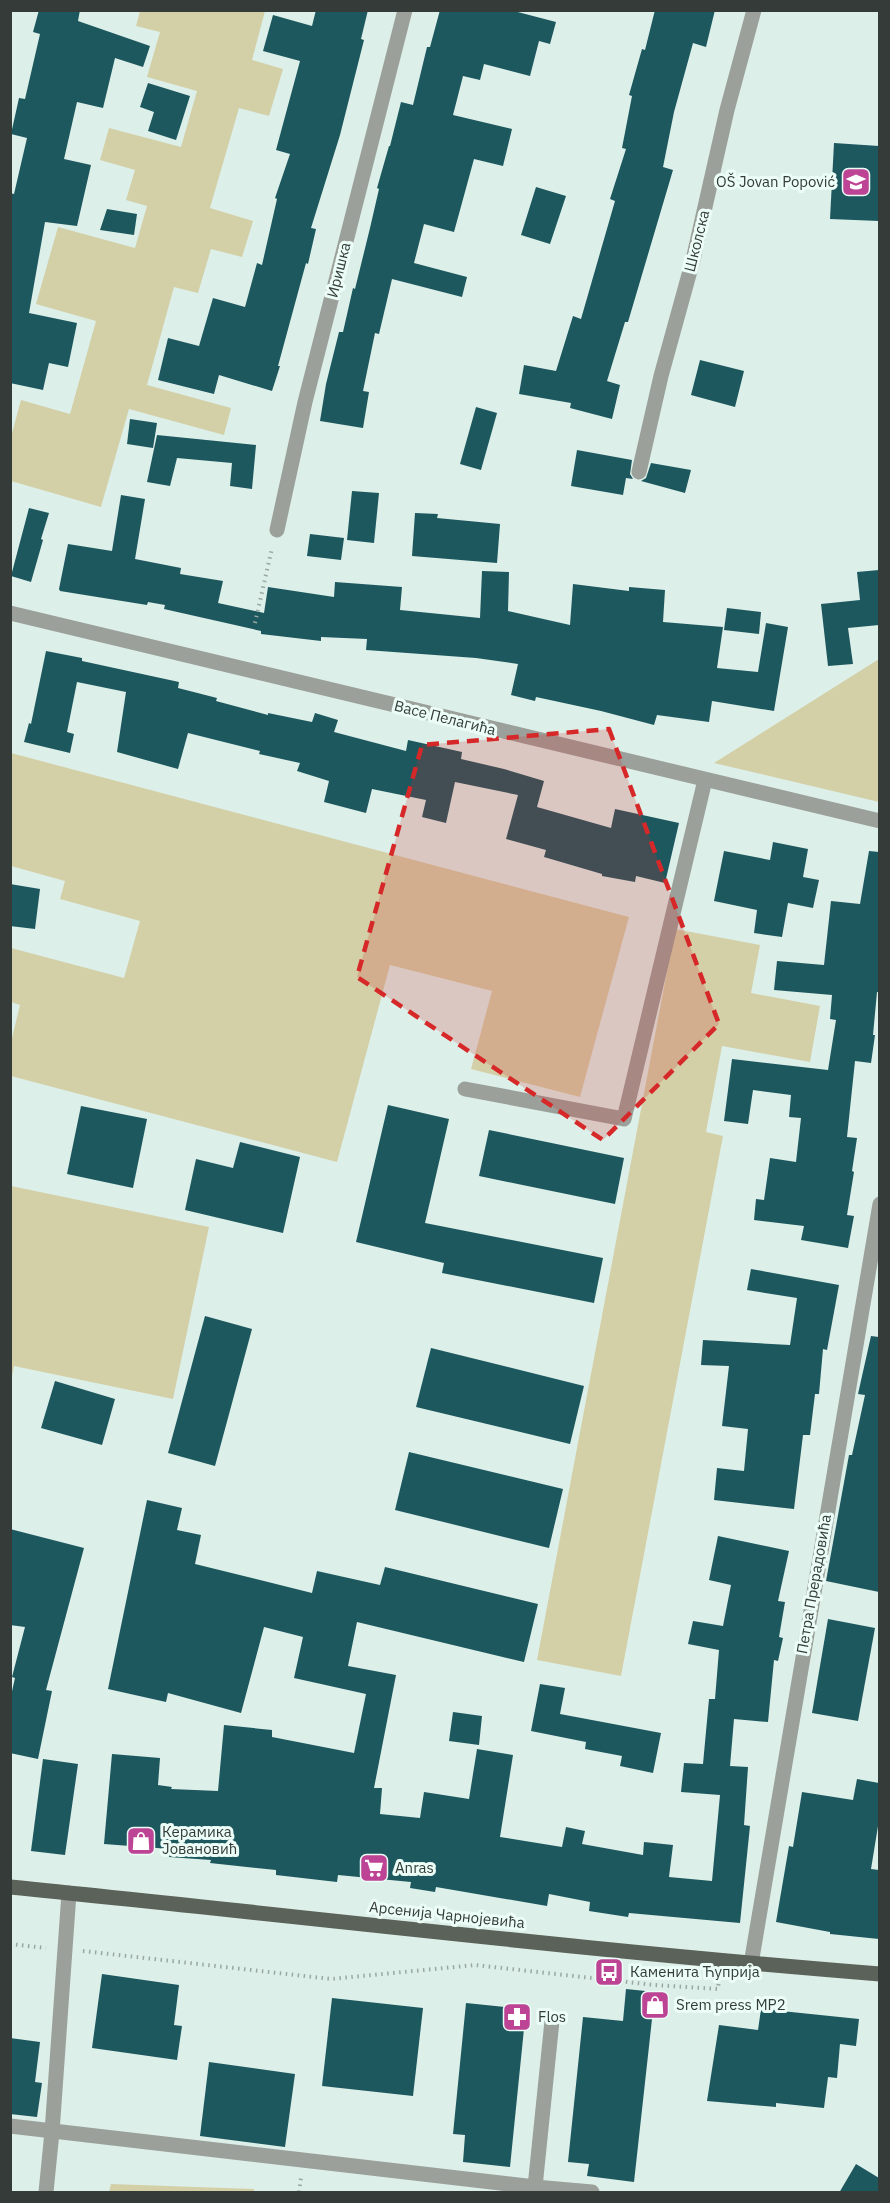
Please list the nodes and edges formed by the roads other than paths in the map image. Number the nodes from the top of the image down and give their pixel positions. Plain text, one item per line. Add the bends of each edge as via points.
1 (405, 10) edge
2 (754, 10) edge
3 (639, 472) dead end
4 (277, 530) road end
5 (10, 613) edge
6 (705, 780) junction
7 (879, 821) edge
8 (465, 1089) dead end
9 (879, 1204) edge
10 (10, 1887) edge
11 (69, 1893) junction
12 (751, 1964) junction
13 (879, 1974) edge
14 (552, 2021) dead end
15 (10, 2126) edge
16 (52, 2132) junction
17 (535, 2187) junction
18 (46, 2193) edge
19 (592, 2193) edge

1 - 4 street, Иришка via 305,402
2 - 3 street, Школска
5 - 6 street, Васе Пелагића
6 - 7 street, Васе Пелагића
6 - 8 street via 624,1119
9 - 12 street, Петра Прерадовића
10 - 11 main road, Арсенија Чарнојевића
11 - 12 main road, Арсенија Чарнојевића
11 - 16 street
12 - 13 main road, Арсенија Чарнојевића
14 - 17 street
15 - 16 street
16 - 17 street
16 - 18 street
17 - 19 street

